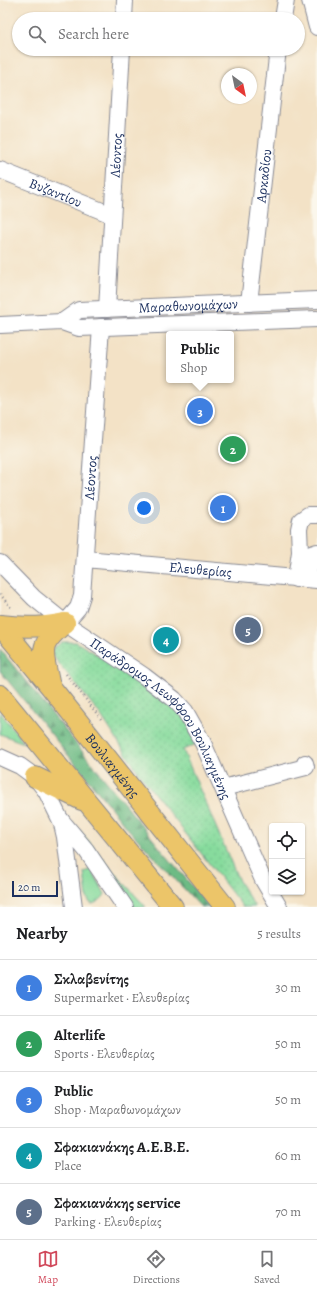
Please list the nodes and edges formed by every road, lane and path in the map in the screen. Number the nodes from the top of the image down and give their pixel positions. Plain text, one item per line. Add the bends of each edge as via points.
1 (125, 0) edge
2 (286, 0) edge
3 (310, 0) edge
4 (124, 12) edge
5 (283, 12) edge
6 (317, 27) edge
7 (122, 56) edge
8 (277, 56) edge
9 (0, 170) edge
10 (112, 214) junction
11 (317, 300) edge
12 (249, 303) junction
13 (107, 309) junction
14 (317, 319) edge
15 (62, 322) junction
16 (0, 325) edge
17 (101, 327) junction
18 (317, 515) edge
19 (309, 553) edge
20 (85, 559) junction
21 (0, 563) edge
22 (307, 580) edge
23 (65, 623) junction
24 (0, 625) edge
25 (50, 686) junction
26 (0, 694) edge
27 (0, 757) edge
28 (305, 763) dead end
29 (35, 777) junction
30 (223, 788) junction
31 (88, 803) junction
32 (60, 819) junction
33 (119, 905) edge
34 (74, 907) edge
35 (173, 907) edge
36 (225, 907) edge
37 (279, 907) edge

1 - 4 street
2 - 5 street
3 - 6 street
7 - 10 street, Λέοντος
8 - 12 street, Αρκαδίου
9 - 10 street, Βυζαντίου
10 - 13 street, Λέοντος
11 - 12 street, Μαραθωνομάχων
12 - 13 street, Μαραθωνομάχων
13 - 15 street, Μαραθωνομάχων via 79,310
14 - 17 street, Μαραθωνομάχων
15 - 16 street, Μαραθωνομάχων
15 - 17 street, Μαραθωνομάχων via 79,328
17 - 20 street, Λέοντος
18 - 19 street via 308,515 301,520 299,529
19 - 22 street
20 - 22 street, Ελευθερίας
20 - 23 street, Λέοντος via 80,602 75,613
21 - 23 street, Παράδρομος Λεωφόρου Βουλιαγμένης via 34,598
23 - 24 main road via 50,627 24,628
23 - 25 main road via 51,634 45,643 43,655
23 - 30 street, Παράδρομος Λεωφόρου Βουλιαγμένης via 144,676 186,711
24 - 25 main road, Βουλιαγμένης
25 - 36 main road, Βουλιαγμένης
26 - 31 main road
27 - 29 street via 20,766
28 - 30 street via 306,767
29 - 31 main road
29 - 32 street via 50,798
30 - 37 street, Παράδρομος Λεωφόρου Βουλιαγμένης via 263,880
31 - 35 main road
32 - 33 street via 86,850
32 - 34 street via 65,837

